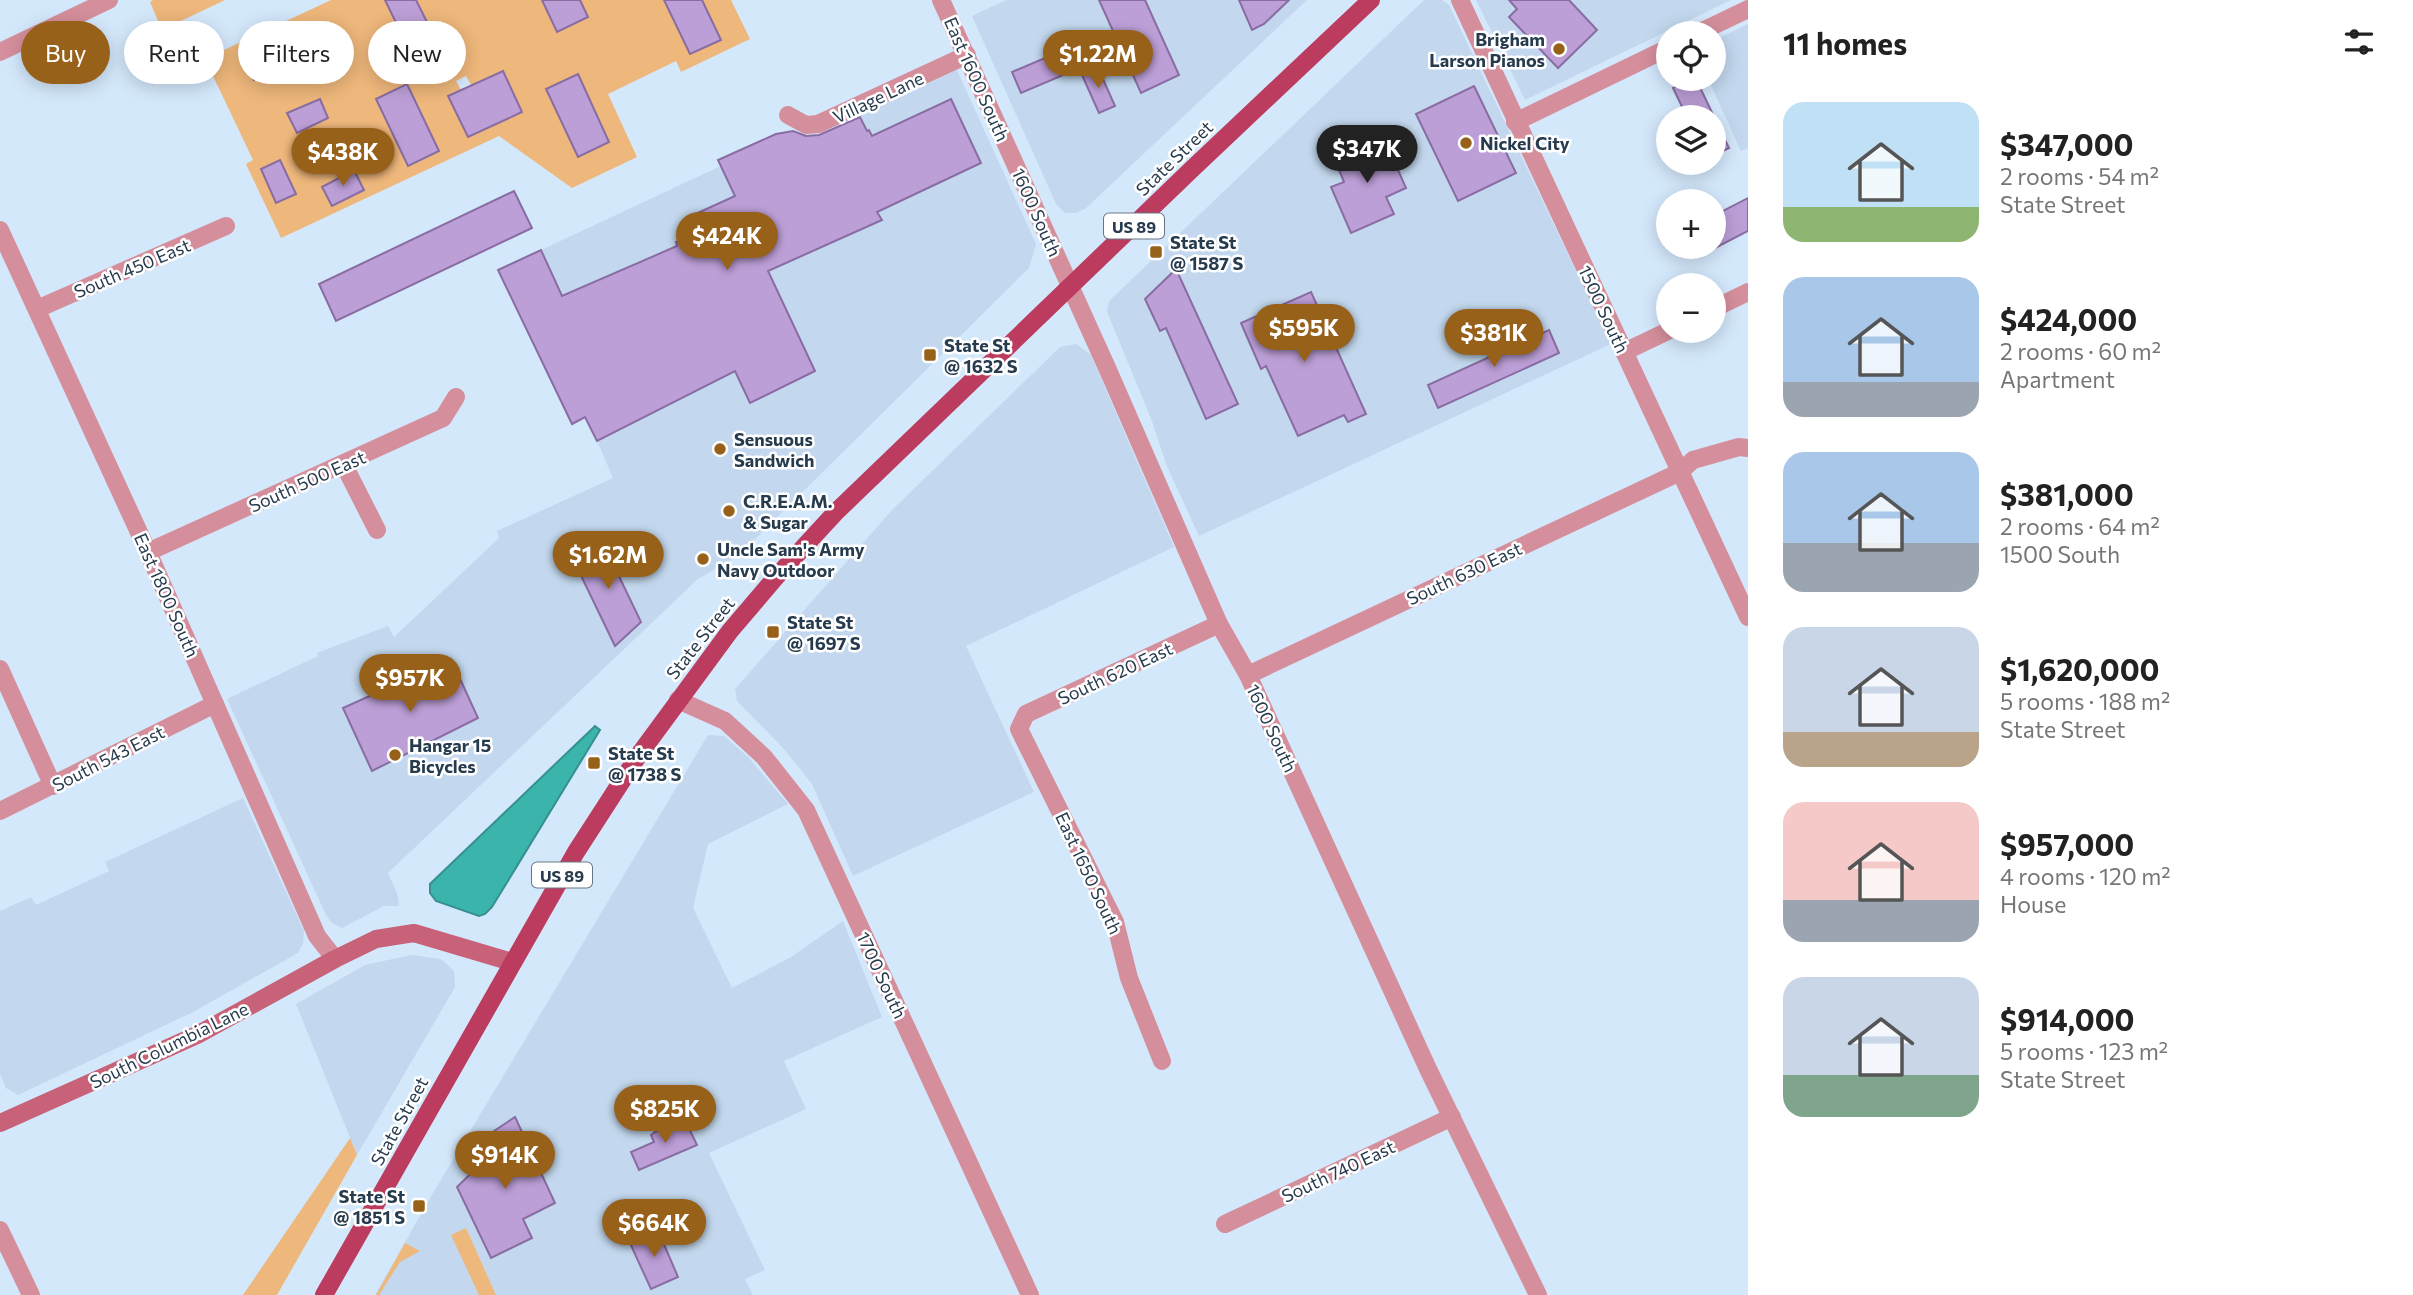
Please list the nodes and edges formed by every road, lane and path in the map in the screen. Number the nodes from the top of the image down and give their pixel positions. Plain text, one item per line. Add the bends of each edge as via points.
1 (109, 0) edge
2 (941, 0) edge
3 (1371, 0) edge
4 (1460, 0) edge
5 (1748, 9) edge
6 (1723, 21) edge
7 (0, 52) edge
8 (1656, 54) edge
9 (967, 55) junction
10 (788, 115) dead end
11 (1515, 122) junction
12 (1013, 158) joint
13 (226, 226) dead end
14 (0, 230) edge
15 (1070, 287) junction
16 (1748, 292) edge
17 (1726, 303) edge
18 (37, 309) junction
19 (1656, 337) edge
20 (1624, 352) junction
21 (456, 397) dead end
22 (1748, 448) edge
23 (344, 464) junction
24 (1680, 472) junction
25 (377, 530) dead end
26 (148, 552) junction
27 (1748, 617) edge
28 (1219, 624) junction
29 (0, 669) edge
30 (1248, 675) junction
31 (678, 700) junction
32 (215, 704) junction
33 (1019, 729) joint
34 (52, 786) junction
35 (0, 811) edge
36 (335, 959) junction
37 (512, 962) junction
38 (1163, 1061) dead end
39 (1451, 1117) junction
40 (0, 1122) edge
41 (1225, 1224) dead end
42 (0, 1230) edge
43 (31, 1295) edge
44 (324, 1295) edge
45 (1030, 1295) edge
46 (1538, 1295) edge

1 - 7 street
2 - 9 street, East 1600 South
3 - 15 main road, State Street / US 89
4 - 11 street, 1500 South
5 - 6 street
8 - 11 street
9 - 10 street, Village Lane via 818,124 806,125
9 - 12 street, East 1600 South
11 - 20 street, 1500 South
12 - 15 street, 1600 South
13 - 18 street, South 450 East
14 - 18 street, East 1800 South
15 - 28 street, 1600 South
15 - 31 main road, State Street / US 89 via 831,517 730,631
16 - 17 street
18 - 26 street, East 1800 South
19 - 20 street
20 - 24 street, 1500 South
21 - 23 street, South 500 East via 443,418
22 - 24 street, South 630 East via 1693,460
23 - 25 street
23 - 26 street, South 500 East
24 - 27 street, 1500 South
24 - 30 street, South 630 East
26 - 32 street, East 1800 South
28 - 30 street, 1600 South
28 - 33 street, South 620 East via 1026,714
29 - 34 street
30 - 39 street, 1600 South
31 - 37 main road, State Street / US 89 via 585,837
31 - 45 street, 1700 South via 725,722 764,757 806,810
32 - 34 street, South 543 East
32 - 36 street, East 1800 South via 317,936
33 - 38 street, East 1650 South via 1115,922 1129,978
34 - 35 street, South 543 East
36 - 37 main road, South Columbia Lane via 376,939 414,933
36 - 40 main road, South Columbia Lane via 197,1035
37 - 44 main road, State Street / US 89
39 - 41 street, South 740 East
39 - 46 street, 1600 South
42 - 43 street

